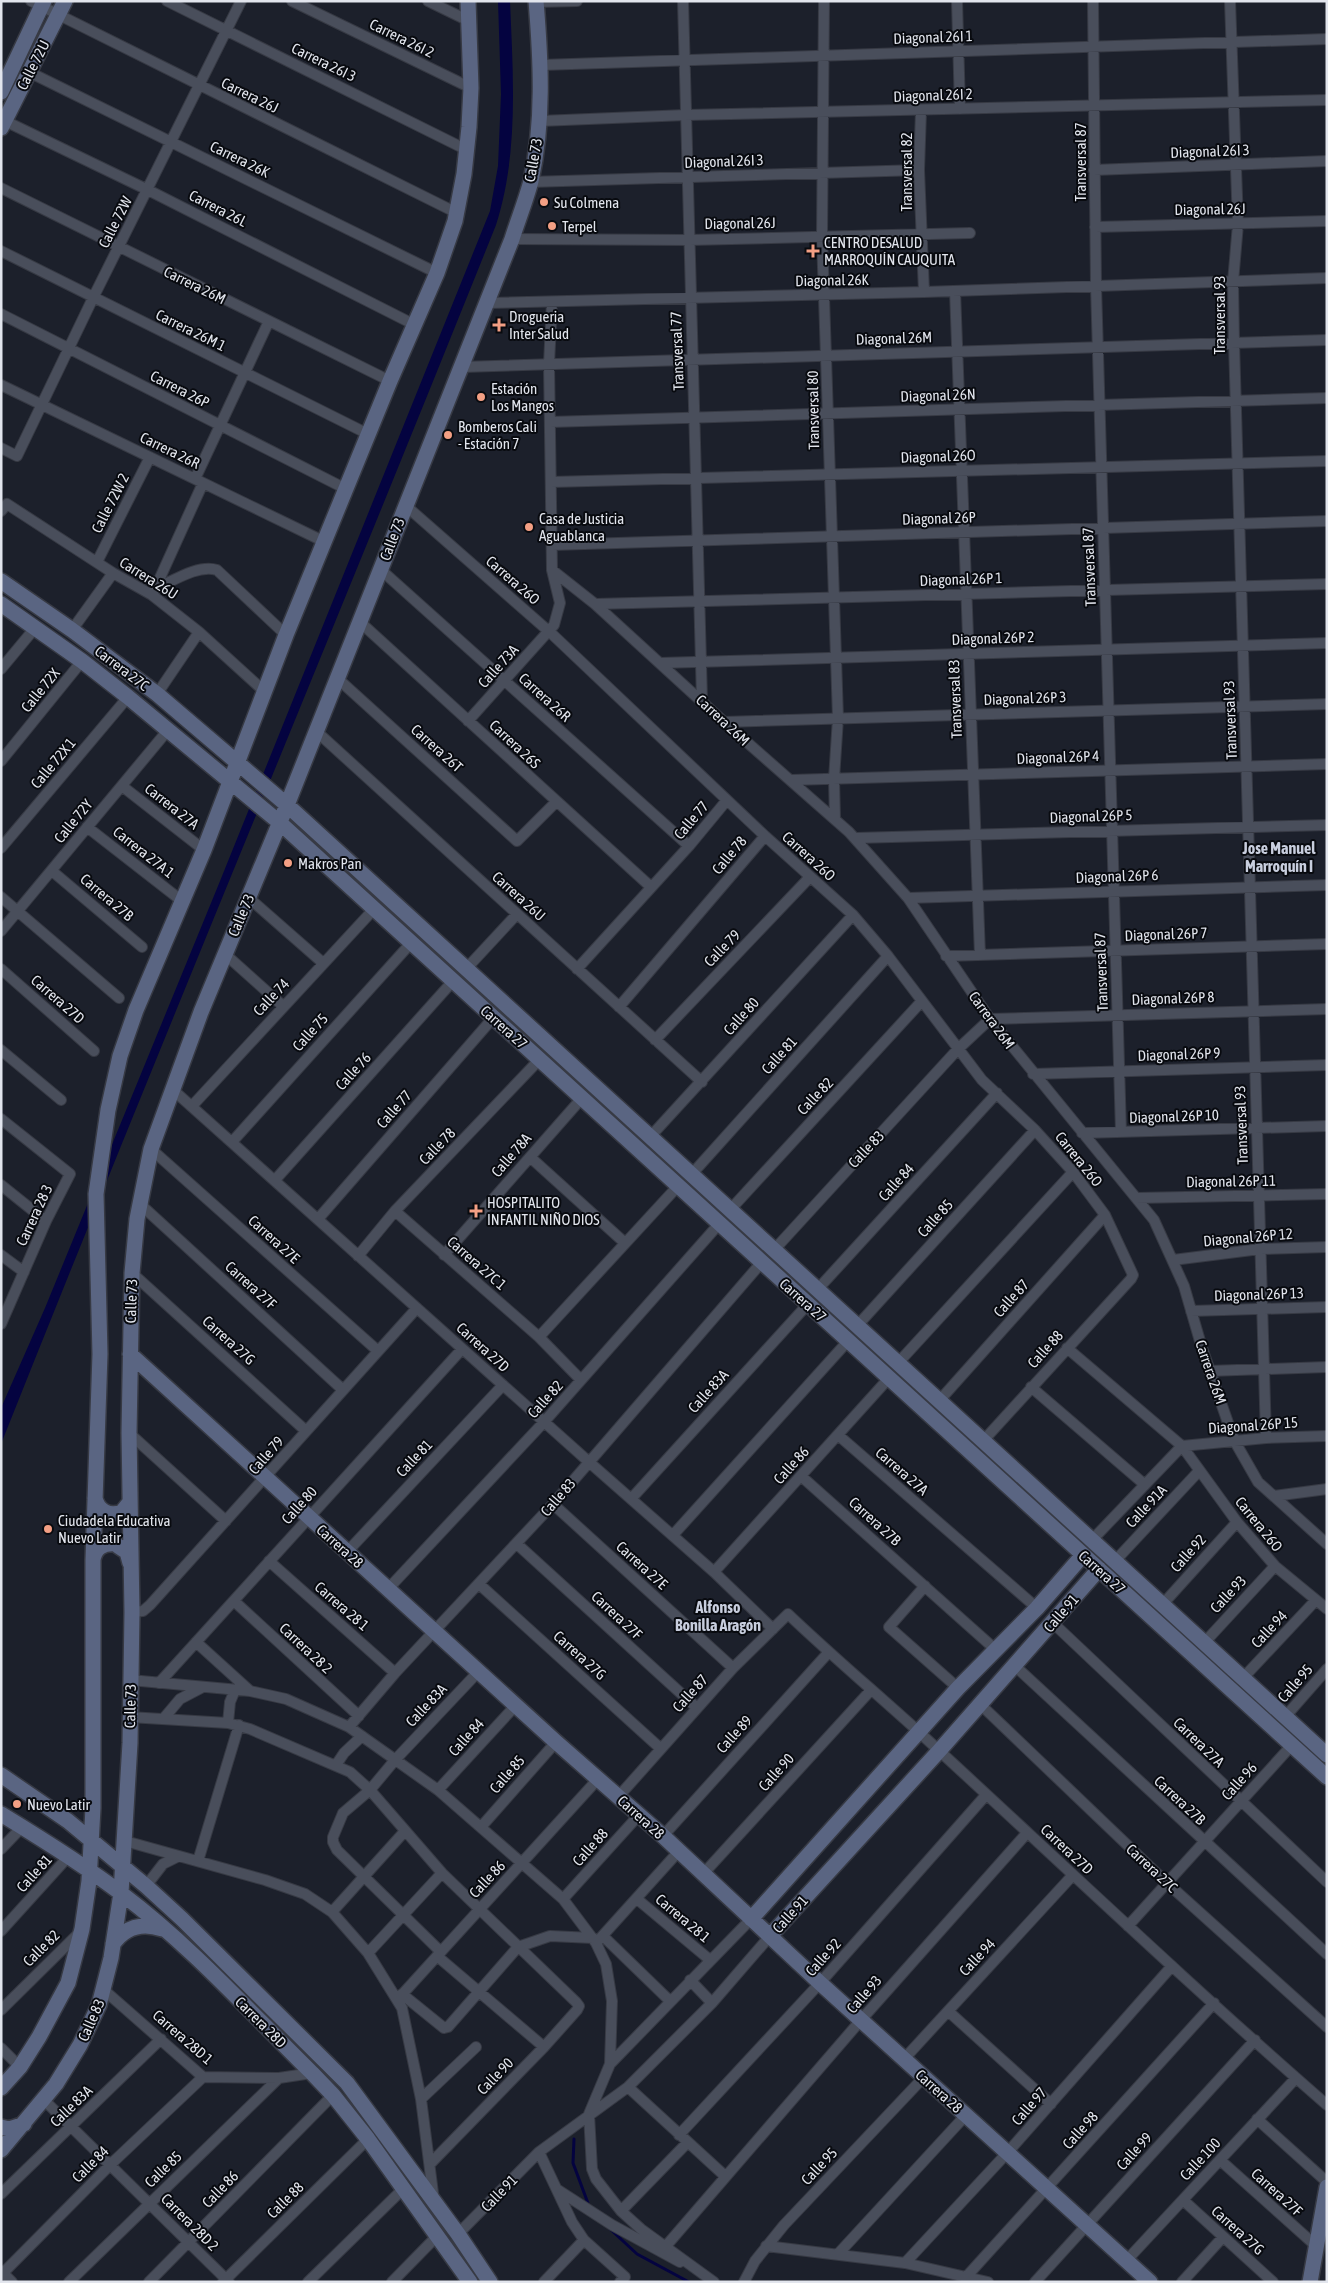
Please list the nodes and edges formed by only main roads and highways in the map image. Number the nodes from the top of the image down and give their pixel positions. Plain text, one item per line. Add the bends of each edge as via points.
1 (468, 1) edge
2 (536, 2) edge
3 (39, 3) edge
4 (62, 8) edge
5 (1, 92) edge
6 (3, 124) edge
7 (1, 581) edge
8 (1, 604) edge
9 (238, 762) junction
10 (230, 782) junction
11 (287, 805) junction
12 (279, 822) junction
13 (130, 1354) junction
14 (96, 1498) junction
15 (130, 1502) junction
16 (93, 1560) junction
17 (1078, 1561) junction
18 (131, 1567) junction
19 (1094, 1575) junction
20 (1327, 1755) edge
21 (1, 1775) edge
22 (1327, 1777) edge
23 (1, 1814) edge
24 (93, 1840) junction
25 (123, 1866) junction
26 (90, 1871) junction
27 (121, 1893) junction
28 (752, 1919) junction
29 (168, 1934) junction
30 (770, 1936) junction
31 (113, 1944) junction
32 (1, 2088) edge
33 (24, 2124) junction
34 (1, 2127) edge
35 (1, 2150) edge
36 (1327, 2187) edge
37 (469, 2281) edge
38 (490, 2282) edge
39 (1150, 2282) edge
40 (1310, 2282) edge

1 - 9 main road, Calle 73 via 471,88 468,150 457,213 437,273 286,635
2 - 11 main road, Calle 73 via 541,65 540,121 530,182 488,303
3 - 5 main road, Calle 72U
4 - 6 main road, Calle 72U
7 - 9 main road, Carrera 27C via 157,694
8 - 10 main road, Carrera 27C via 82,661
9 - 10 main road, Calle 73
9 - 11 main road
10 - 12 main road
10 - 14 main road, Calle 73 via 125,1039 104,1129 96,1194 100,1354
11 - 12 main road, Calle 73
11 - 20 main road, Carrera 27
12 - 13 main road, Calle 73 via 151,1149 132,1272
12 - 17 main road, Carrera 27 via 889,1378
13 - 15 main road, Calle 73
13 - 28 main road, Carrera 28
14 - 15 main road via 101,1510 109,1514 122,1512
14 - 16 main road, Calle 73
15 - 18 main road, Calle 73
16 - 18 main road via 100,1547 115,1544 127,1552
16 - 24 main road, Calle 73
17 - 19 main road, Carrera 27
17 - 28 main road, Calle 91 via 958,1688
18 - 25 main road, Calle 73 via 130,1743
19 - 22 main road, Carrera 27
19 - 30 main road, Calle 91 via 981,1705
21 - 24 main road, Carrera 28D
23 - 26 main road, Carrera 28D
24 - 25 main road, Carrera 28D
24 - 26 main road
25 - 27 main road, Calle 83
25 - 38 main road, Carrera 28D via 191,1928 347,2083
26 - 27 main road, Carrera 28D
26 - 32 main road via 82,1929 62,1994 20,2067
27 - 29 main road, Carrera 28D
27 - 31 main road, Calle 83
28 - 30 main road, Carrera 28
29 - 31 main road via 152,1926 134,1927 118,1936
29 - 37 main road, Carrera 28D via 333,2095
30 - 39 main road, Carrera 28
31 - 33 main road, Calle 83 via 104,1990 80,2045 67,2068
33 - 34 main road via 9,2129
33 - 35 main road, Calle 83
36 - 40 main road

